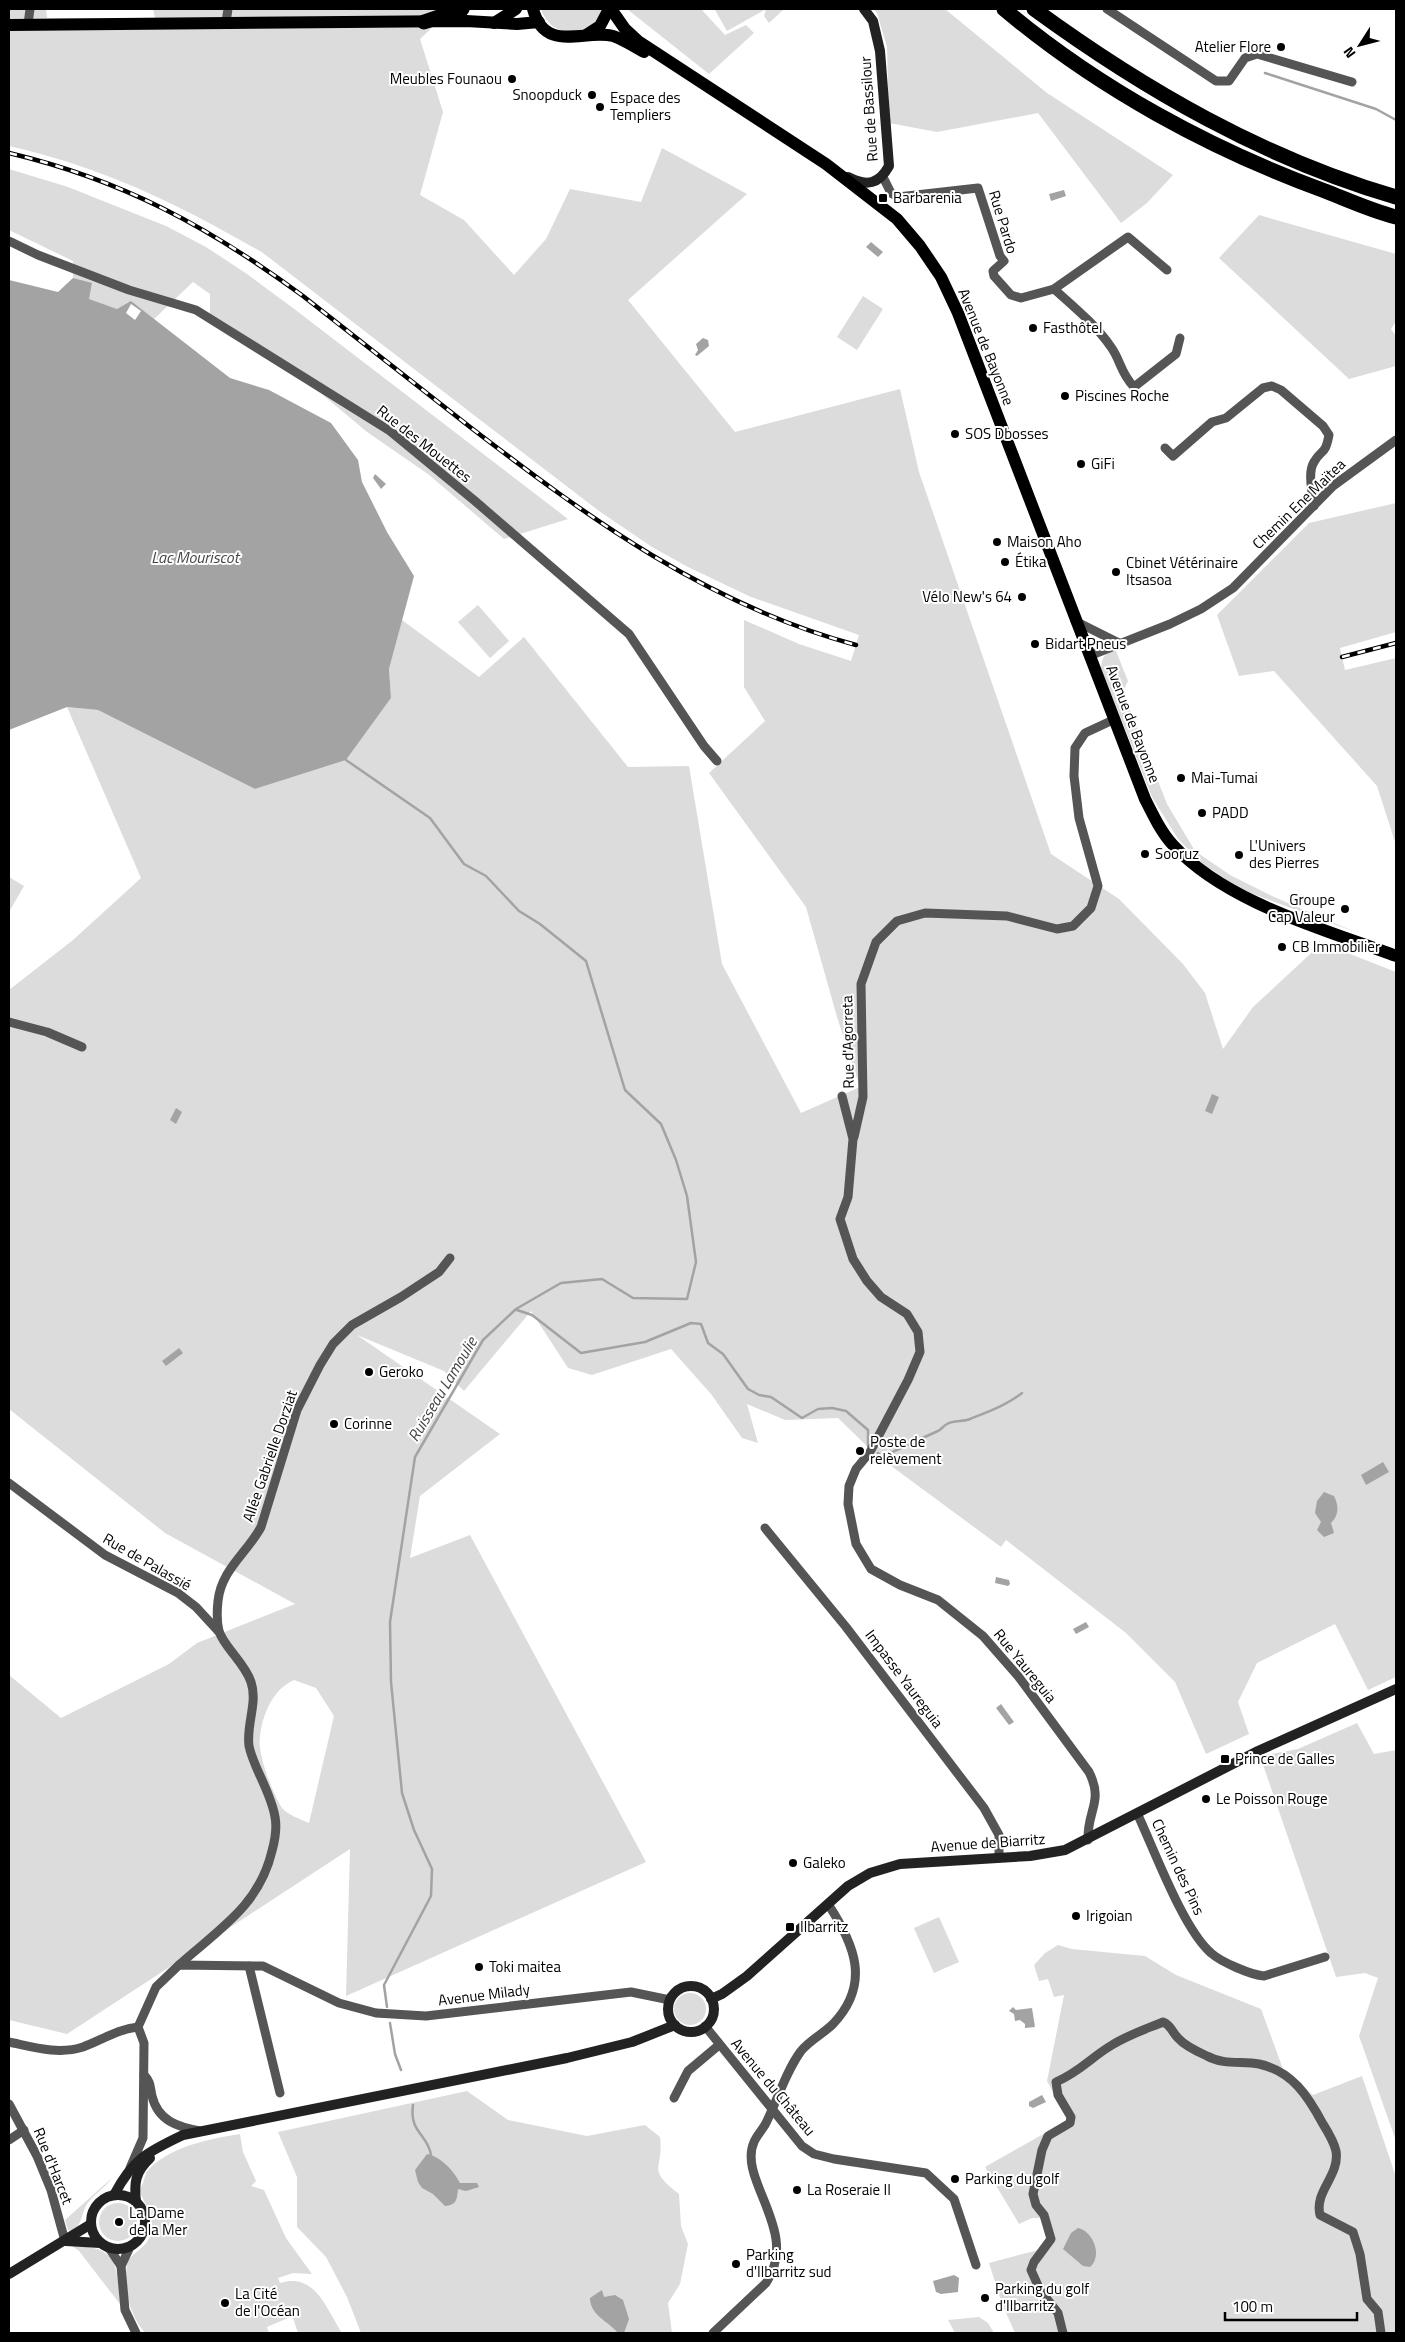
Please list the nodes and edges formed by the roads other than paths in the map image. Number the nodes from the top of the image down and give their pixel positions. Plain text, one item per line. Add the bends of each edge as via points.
1 (30, 9) edge
2 (228, 9) edge
3 (462, 9) edge
4 (516, 9) edge
5 (533, 9) edge
6 (610, 9) edge
7 (864, 9) edge
8 (1004, 9) edge
9 (1034, 9) edge
10 (1107, 9) edge
11 (226, 22) junction
12 (424, 22) junction
13 (539, 22) junction
14 (494, 23) junction
15 (28, 24) junction
16 (9, 25) edge
17 (581, 37) junction
18 (1352, 82) dead end
19 (826, 164) junction
20 (883, 177) junction
21 (1396, 197) edge
22 (872, 201) junction
23 (1396, 217) edge
24 (9, 240) edge
25 (1167, 270) dead end
26 (1054, 289) junction
27 (1180, 338) dead end
28 (1396, 440) edge
29 (1165, 448) dead end
30 (1314, 506) junction
31 (1075, 621) junction
32 (1121, 644) junction
33 (1089, 656) junction
34 (1113, 720) junction
35 (717, 761) dead end
36 (1396, 956) edge
37 (9, 1022) edge
38 (82, 1047) dead end
39 (842, 1096) dead end
40 (853, 1140) junction
41 (840, 1219) joint
42 (450, 1258) dead end
43 (9, 1483) edge
44 (765, 1528) dead end
45 (219, 1632) junction
46 (1396, 1689) edge
47 (1137, 1813) junction
48 (1088, 1840) junction
49 (1000, 1858) junction
50 (828, 1904) junction
51 (1325, 1956) dead end
52 (179, 1965) junction
53 (249, 1966) junction
54 (711, 1999) junction
55 (670, 2000) junction
56 (675, 2025) junction
57 (138, 2026) junction
58 (705, 2026) junction
59 (9, 2042) edge
60 (719, 2045) junction
61 (144, 2075) junction
62 (280, 2094) dead end
63 (674, 2098) dead end
64 (9, 2104) edge
65 (771, 2108) junction
66 (24, 2130) junction
67 (200, 2131) junction
68 (9, 2140) edge
69 (165, 2144) junction
70 (130, 2168) junction
71 (114, 2195) junction
72 (136, 2202) junction
73 (91, 2224) junction
74 (65, 2241) junction
75 (104, 2245) junction
76 (130, 2247) junction
77 (976, 2265) dead end
78 (121, 2266) junction
79 (9, 2274) edge
80 (136, 2333) edge
81 (713, 2333) edge
82 (1063, 2333) edge
83 (1381, 2333) edge

1 - 15 street
2 - 11 street
3 - 12 highway
4 - 14 main road
5 - 13 main road
6 - 17 main road via 600,26
6 - 19 main road via 638,40
7 - 20 main road, Rue de Bassilour via 873,22 880,51 889,166
8 - 23 highway via 1082,68 1214,145 1293,180
9 - 21 highway via 1143,84 1220,127 1299,163
10 - 18 street via 1216,81 1229,81 1245,58 1257,54
11 - 12 main road
11 - 15 main road
12 - 14 main road
13 - 14 main road
13 - 17 main road via 558,36
15 - 16 main road
17 - 22 main road via 613,36 646,53
19 - 20 main road, Rue de Bassilour via 855,181 876,182
19 - 22 main road
20 - 26 street, Rue Pardo via 891,193 898,197 978,188 1004,261 993,271 994,276 1011,295 1021,298
22 - 31 main road, Avenue de Bayonne via 897,219 920,246 958,313
24 - 35 street, Rue des Mouettes via 38,255 129,290 196,310 390,431 629,634
25 - 26 street, Rue Pardo via 1128,237
26 - 27 street via 1086,317 1112,348 1124,377 1134,386 1176,354
28 - 30 street, Chemin Ene Maïtea via 1333,486
29 - 30 street via 1173,456 1212,422 1226,418 1263,388 1272,386 1323,426 1329,435 1326,450 1313,462
30 - 32 street, Chemin Ene Maïtea via 1233,588 1201,609
31 - 32 street
31 - 33 main road, Avenue de Bayonne
32 - 33 street, Chemin Ene Maïtea
33 - 34 main road, Avenue de Bayonne
34 - 36 main road, Avenue de Bayonne via 1145,800 1172,844 1188,860 1246,899
34 - 40 street, Rue d'Agorreta via 1085,733 1075,748 1074,776 1079,818 1098,886 1091,908 1073,926 1057,929 1007,916 926,913 897,921 876,942 861,984 863,1097
37 - 38 street via 47,1032
39 - 40 street, Rue d'Agorreta
40 - 41 street, Rue d'Agorreta via 848,1197
41 - 48 street, Rue Yaureguia via 853,1259 866,1281 881,1297 907,1314 918,1332 920,1352 870,1452 856,1469 849,1486 848,1504 856,1544 871,1569 938,1600 960,1615 999,1652 1018,1676 1096,1786
42 - 45 street, Allée Gabrielle Dorziat via 439,1272 341,1333 320,1365 297,1410 260,1527 222,1582 218,1601
43 - 45 street, Rue de Palassié via 105,1556 178,1593
44 - 49 street, Impasse Yaureguia via 846,1627 984,1808 999,1835
45 - 52 street via 251,1682 254,1695 249,1748 275,1817 273,1846 269,1865 256,1892 244,1907
46 - 47 main road, Avenue de Biarritz via 1258,1751
47 - 48 main road, Avenue de Biarritz
47 - 51 street, Chemin des Pins via 1188,1923 1211,1954 1254,1976 1264,1976
48 - 49 main road, Avenue de Biarritz via 1047,1854
49 - 50 main road, Avenue de Biarritz via 888,1867 856,1880
50 - 54 main road, Avenue de Biarritz via 761,1965
50 - 65 street via 855,1959 857,1976 852,1994 843,2012 801,2051
52 - 53 street, Avenue Milady
52 - 57 street via 156,1986
53 - 55 street, Avenue Milady via 263,1966 339,2003 376,2013 426,2016 631,1992
53 - 62 street
54 - 55 main road via 694,1986 679,1989
54 - 58 main road via 713,2014
55 - 56 main road via 668,2014
56 - 58 main road via 693,2032
56 - 67 main road via 632,2042 567,2058
57 - 59 street via 125,2028 71,2050
57 - 61 street via 144,2043
58 - 60 street, Avenue du Château
60 - 63 street via 688,2070
60 - 65 street, Avenue du Château
61 - 67 street via 150,2082 158,2110 167,2121
61 - 70 street via 143,2138
64 - 66 street, Rue d'Harcet
65 - 77 street, Avenue du Château via 802,2146 814,2154 926,2173 954,2199
65 - 81 street via 754,2142 752,2165 776,2234 777,2253 772,2275
66 - 68 street
66 - 74 street, Rue d'Harcet via 51,2190
67 - 69 main road
69 - 70 main road via 150,2150
69 - 72 main road via 136,2175
70 - 71 main road
71 - 72 main road via 126,2196
71 - 73 main road via 97,2205
72 - 76 main road via 142,2209 145,2226 137,2242
73 - 74 main road
73 - 75 main road via 92,2231
74 - 75 main road
74 - 79 main road
75 - 76 main road via 123,2249
75 - 78 street
76 - 78 street
78 - 80 street via 125,2310
82 - 83 street via 1058,2313 1040,2290 1031,2270 1051,2239 1033,2194 1042,2150 1048,2136 1070,2123 1071,2117 1058,2095 1056,2082 1074,2074 1114,2043 1163,2022 1178,2038 1209,2058 1279,2070 1301,2088 1336,2149 1332,2178 1321,2194 1320,2215 1353,2232 1367,2299 1378,2312

